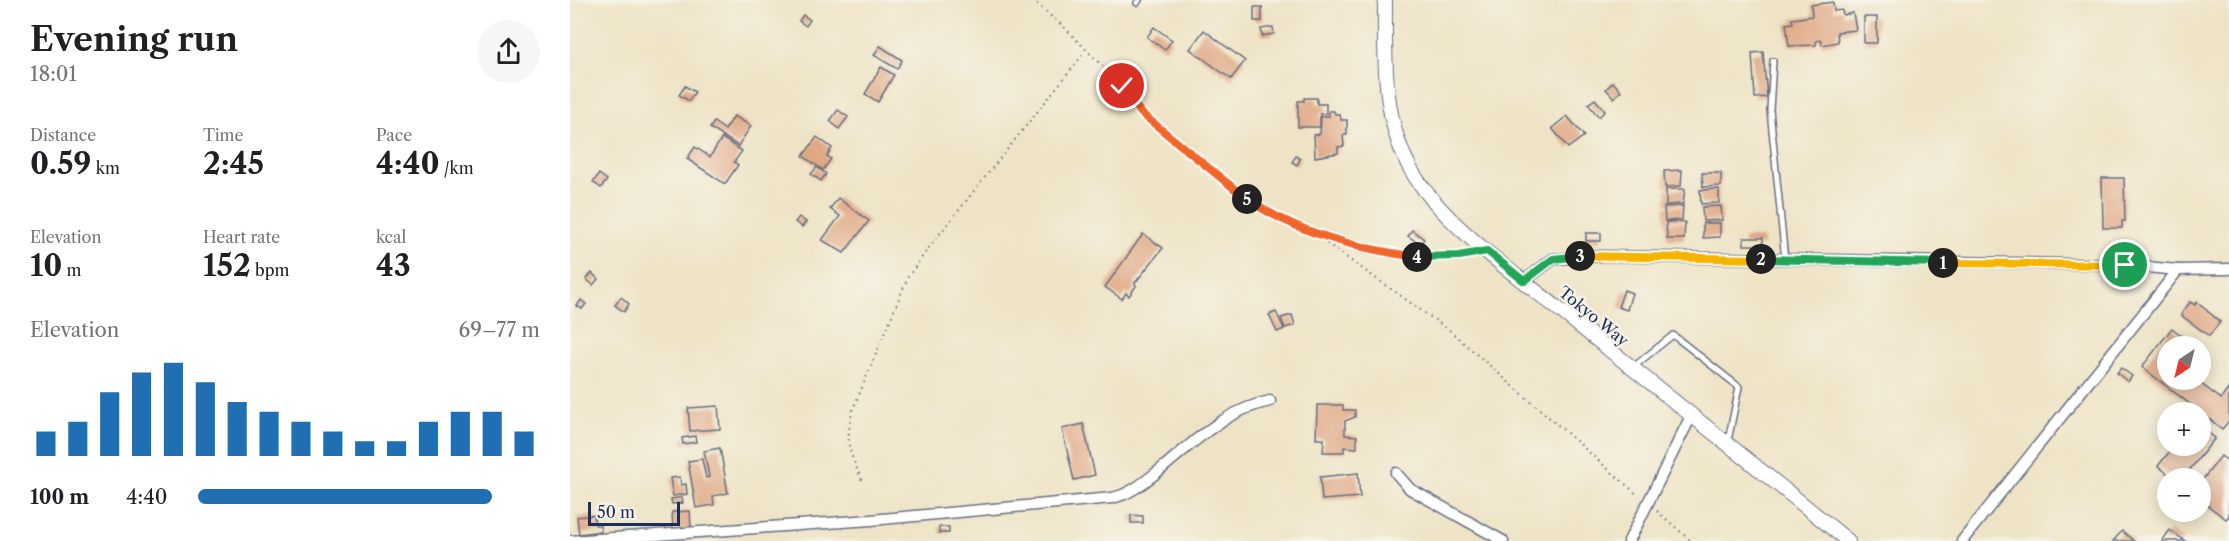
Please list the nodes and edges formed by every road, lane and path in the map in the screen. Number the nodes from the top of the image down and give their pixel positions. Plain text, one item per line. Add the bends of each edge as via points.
1 (1032, 0) edge
2 (1385, 0) edge
3 (1085, 51) junction
4 (1773, 61) dead end
5 (1310, 231) junction
6 (1487, 251) junction
7 (1785, 260) junction
8 (2229, 269) edge
9 (2178, 270) junction
10 (1524, 281) junction
11 (1632, 368) junction
12 (1270, 401) dead end
13 (1691, 416) junction
14 (1728, 443) junction
15 (1396, 473) dead end
16 (862, 480) dead end
17 (1648, 503) junction
18 (570, 541) edge
19 (1503, 541) edge
20 (1629, 541) edge
21 (1691, 541) edge
22 (1848, 541) edge
23 (1962, 541) edge

1 - 3 path
2 - 6 street, Tokyo Way via 1386,80 1395,132 1409,167 1425,193
3 - 5 path via 1122,86 1141,113 1245,198
3 - 16 path via 908,277 853,409 848,449
4 - 7 lane via 1770,110
5 - 6 path via 1429,258
5 - 17 path via 1449,330
6 - 10 street, Tokyo Way
7 - 9 street via 2125,265
7 - 10 street via 1562,257 1545,264
8 - 9 street
9 - 23 street
10 - 11 street, Tokyo Way
11 - 13 street, Tokyo Way
11 - 14 lane via 1673,335 1739,387
12 - 18 street via 1216,423 1133,491 1112,498
13 - 14 street, Tokyo Way
13 - 17 street
14 - 22 street, Tokyo Way
15 - 19 street via 1410,489
17 - 20 street
17 - 21 path

